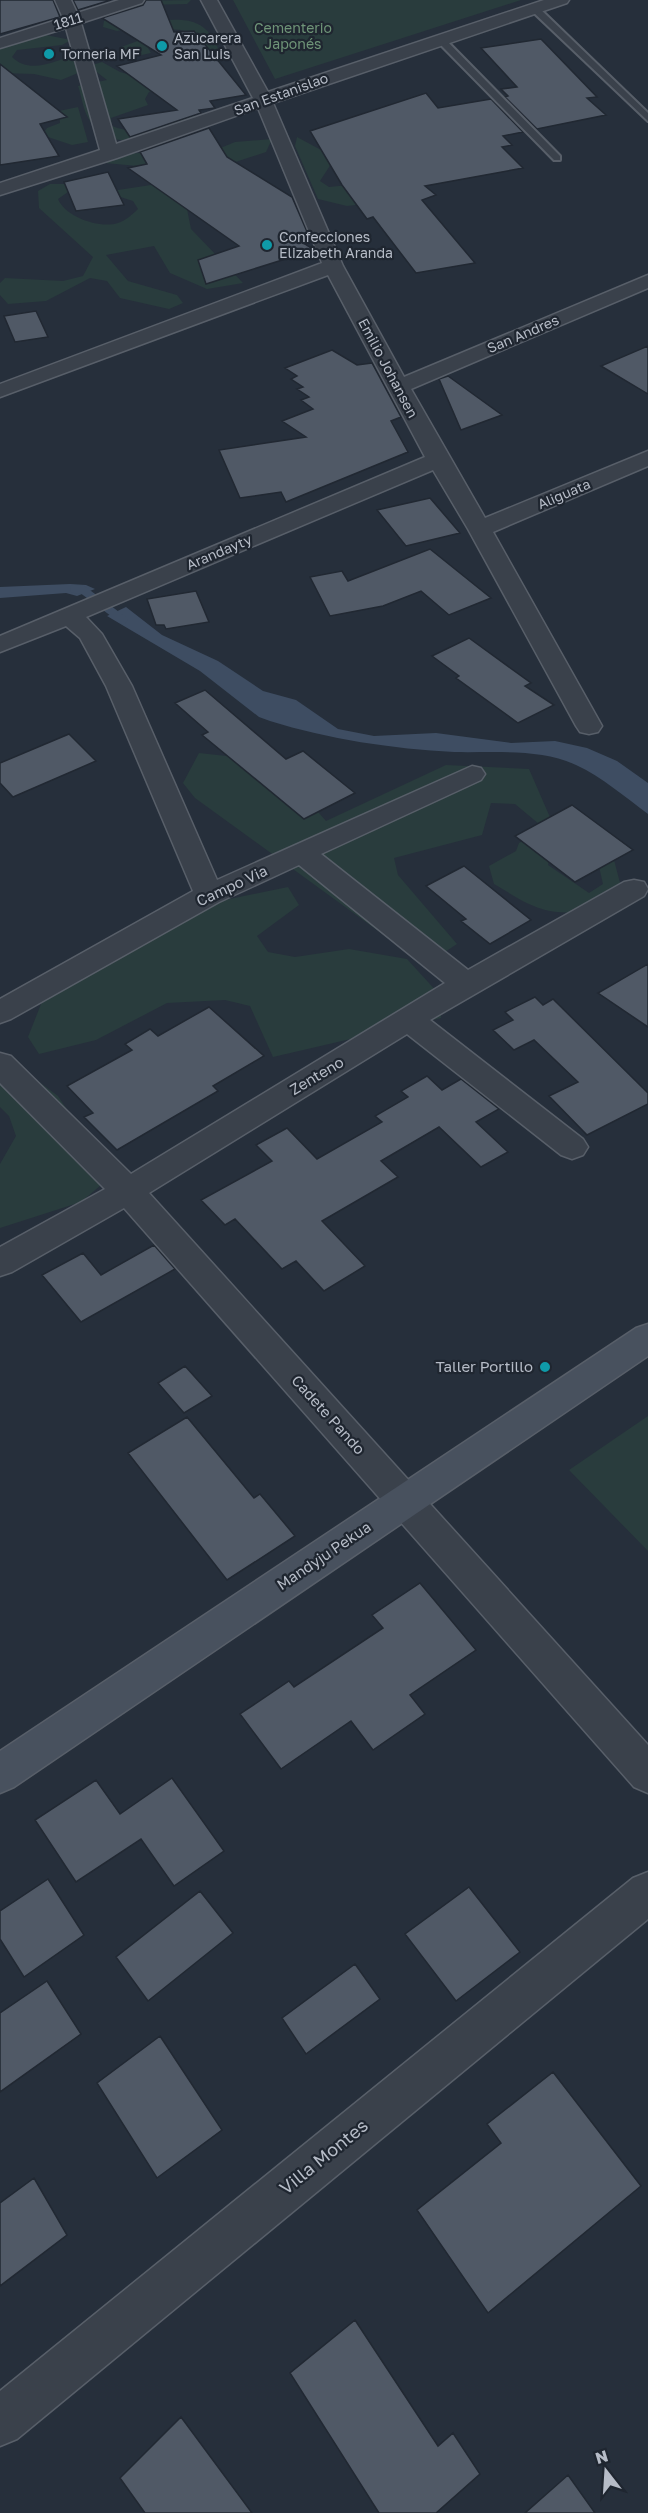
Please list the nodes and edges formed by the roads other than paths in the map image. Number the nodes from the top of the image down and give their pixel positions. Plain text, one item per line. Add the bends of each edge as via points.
1 (63, 0) edge
2 (136, 0) edge
3 (209, 0) edge
4 (561, 0) edge
5 (535, 9) junction
6 (72, 20) junction
7 (440, 39) junction
8 (0, 43) edge
9 (263, 99) junction
10 (648, 118) edge
11 (110, 154) junction
12 (557, 158) dead end
13 (0, 189) edge
14 (333, 266) junction
15 (648, 281) edge
16 (622, 291) junction
17 (648, 307) edge
18 (398, 387) junction
19 (0, 391) edge
20 (648, 458) edge
21 (438, 460) junction
22 (480, 529) junction
23 (74, 613) junction
24 (0, 645) edge
25 (589, 726) dead end
26 (472, 774) dead end
27 (302, 853) junction
28 (634, 889) dead end
29 (209, 895) junction
30 (466, 984) junction
31 (0, 1012) edge
32 (409, 1020) junction
33 (0, 1064) edge
34 (572, 1148) dead end
35 (128, 1191) junction
36 (0, 1263) edge
37 (648, 1338) edge
38 (405, 1502) junction
39 (0, 1774) edge
40 (648, 1774) edge
41 (648, 1892) edge
42 (0, 2422) edge

1 - 6 street
2 - 6 street, 1811
3 - 9 street, Emilio Johansen
4 - 5 street, San Estanislao
5 - 7 street, San Estanislao
5 - 10 lane
6 - 8 street, 1811
6 - 11 street
7 - 9 street, San Estanislao
7 - 12 lane
9 - 11 street, San Estanislao
9 - 14 street, Emilio Johansen
11 - 13 street, San Estanislao
14 - 18 street, Emilio Johansen
14 - 19 street
15 - 16 street, San Andres
16 - 17 street
16 - 18 street, San Andres
18 - 21 street, Emilio Johansen
20 - 22 street, Aliguata
21 - 22 street, Emilio Johansen
21 - 23 street, Arandayty
22 - 25 street, Emilio Johansen
23 - 24 street, Arandayty
23 - 29 street via 120,686
26 - 27 street, Campo Via
27 - 29 street, Campo Via
27 - 30 street
28 - 30 street, Zenteno
29 - 31 street, Campo Via
30 - 32 street, Zenteno
32 - 34 street
32 - 35 street, Zenteno
33 - 35 street, Cadete Pando
35 - 36 street, Zenteno
35 - 38 street, Cadete Pando
37 - 38 street, Mandyju Pekua
38 - 39 street, Mandyju Pekua
38 - 40 street, Cadete Pando
41 - 42 street, Villa Montes

